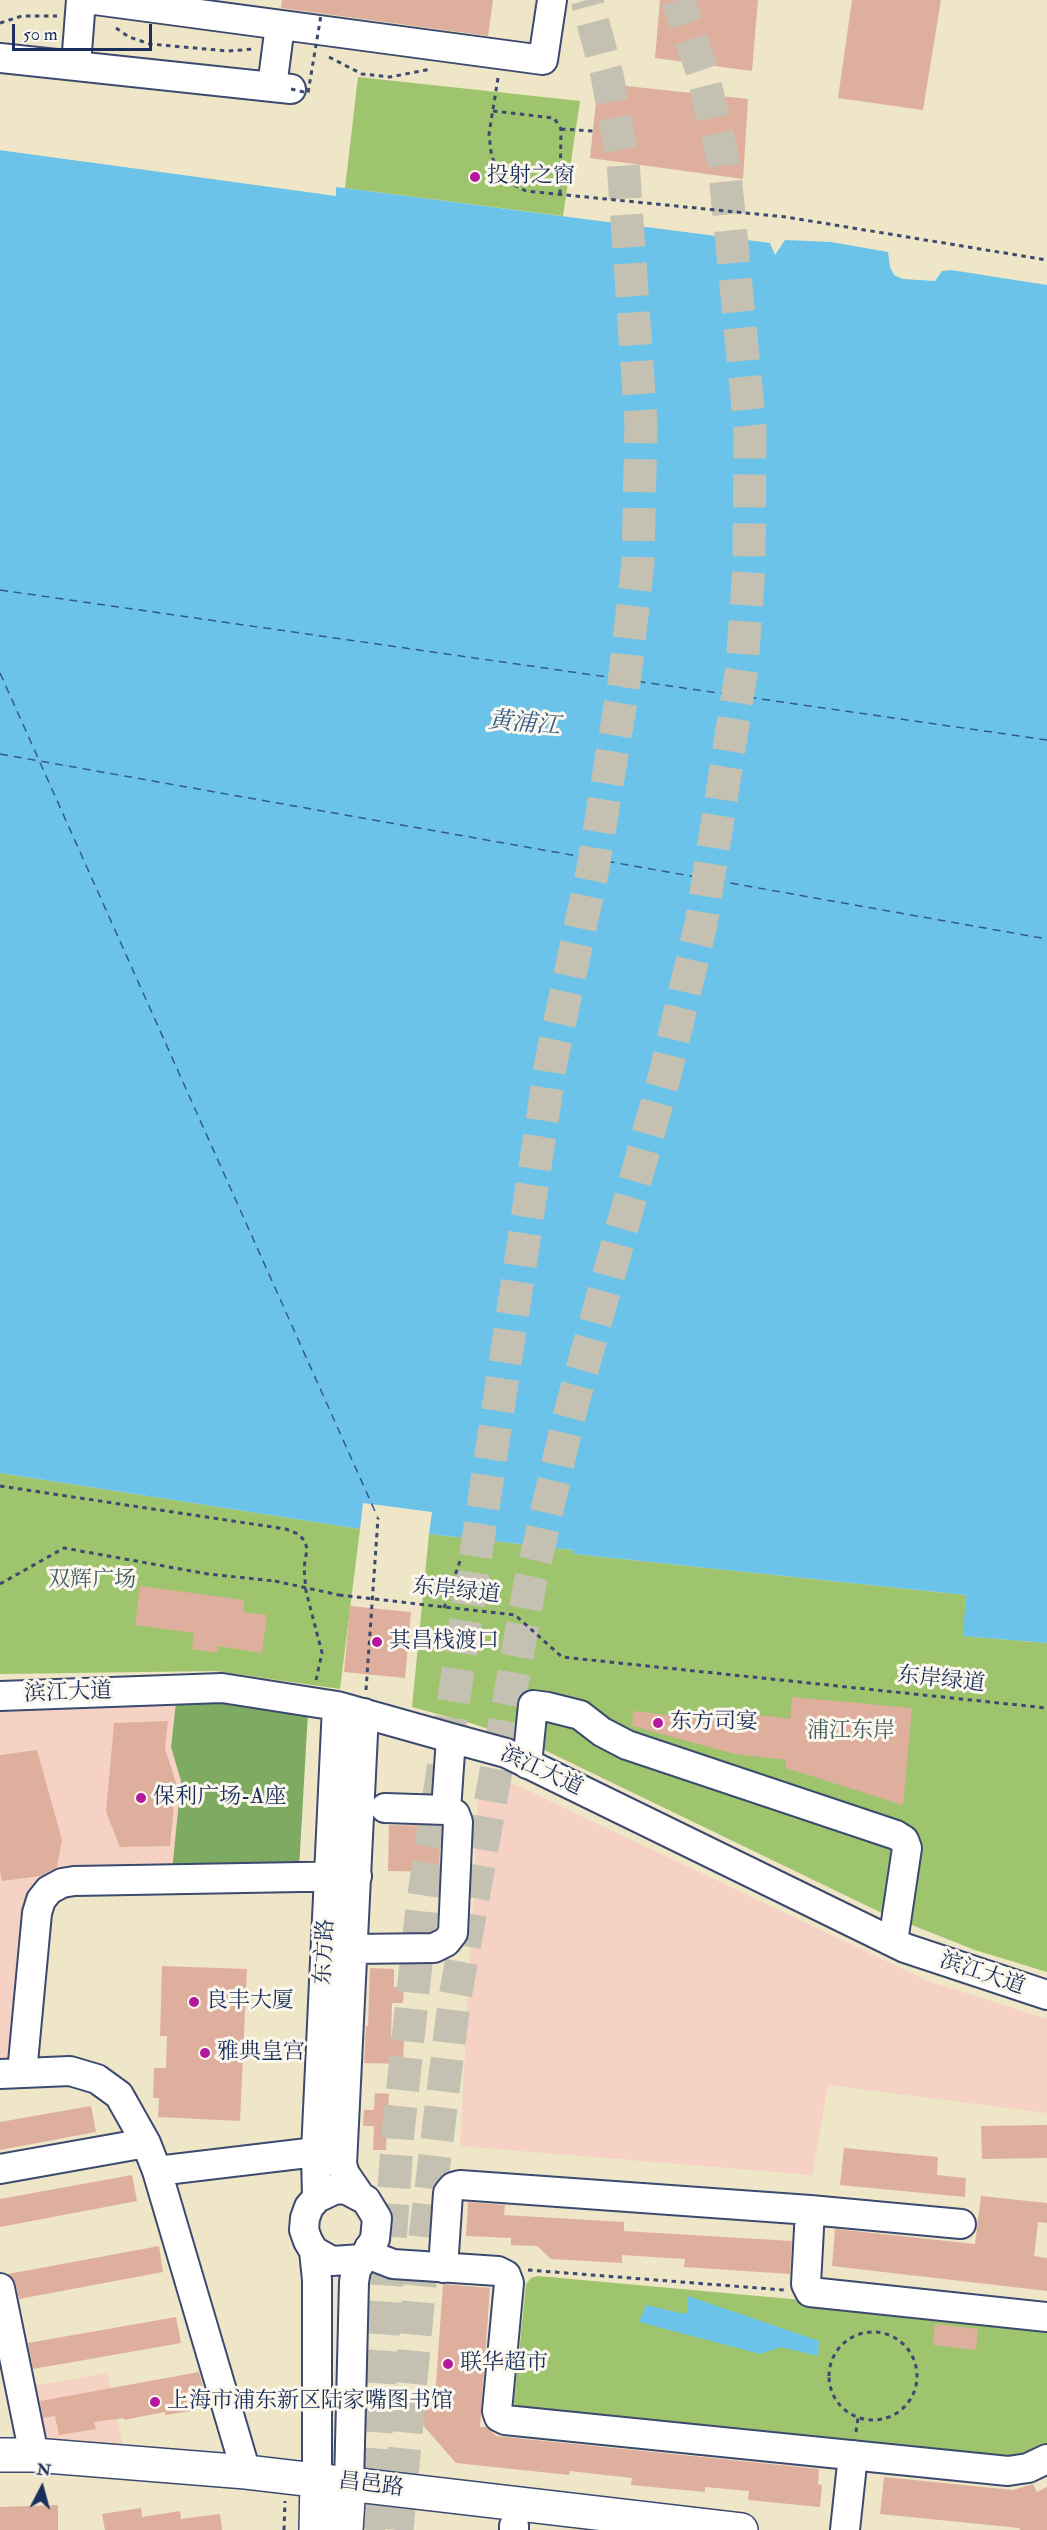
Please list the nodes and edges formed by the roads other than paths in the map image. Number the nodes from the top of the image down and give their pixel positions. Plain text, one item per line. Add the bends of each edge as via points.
1 (552, 0) edge
2 (85, 5) edge
3 (279, 33) junction
4 (0, 58) edge
5 (76, 66) junction
6 (0, 1696) edge
7 (338, 1707) junction
8 (451, 1738) junction
9 (527, 1764) junction
10 (385, 1808) dead end
11 (446, 1809) junction
12 (343, 1877) junction
13 (893, 1942) junction
14 (353, 1949) junction
15 (1047, 1995) edge
16 (11, 2074) edge
17 (146, 2143) junction
18 (316, 2152) junction
19 (0, 2169) edge
20 (157, 2171) junction
21 (358, 2193) junction
22 (317, 2198) junction
23 (810, 2210) junction
24 (961, 2224) dead end
25 (314, 2251) junction
26 (366, 2254) junction
27 (443, 2268) junction
28 (0, 2288) edge
29 (1047, 2317) edge
30 (9, 2380) edge
31 (0, 2454) edge
32 (34, 2455) junction
33 (853, 2455) junction
34 (1047, 2458) edge
35 (246, 2472) junction
36 (0, 2475) edge
37 (320, 2508) edge
38 (514, 2528) edge
39 (551, 2530) edge
40 (741, 2530) edge
41 (845, 2530) edge

1 - 3 street via 543,60
2 - 3 street
2 - 5 street
3 - 5 street via 282,88
4 - 5 street
6 - 7 street, 滨江大道 via 222,1688
7 - 8 street, 滨江大道
7 - 12 street, 东方路
8 - 9 street, 滨江大道
8 - 11 street
9 - 13 street, 滨江大道
9 - 13 street via 533,1705 548,1707 580,1715 627,1745 896,1835 907,1848
10 - 11 street
11 - 14 street via 458,1822 453,1933 434,1948
12 - 14 street, 东方路
12 - 16 street via 75,1881 50,1890 37,1913
12 - 18 street, 东方路
13 - 15 street, 滨江大道
14 - 21 street, 东方路 via 342,2164
16 - 17 street via 70,2072 97,2079 119,2095
17 - 19 street
17 - 20 street
18 - 20 street
18 - 22 street, 东方路
20 - 35 street
21 - 22 street via 336,2189
21 - 26 street, 东方路 via 377,2218 375,2239
22 - 25 street, 东方路 via 309,2207 304,2230
23 - 24 street
23 - 27 street via 460,2185 448,2193
23 - 29 street via 806,2284 810,2292
25 - 26 street via 332,2261
25 - 37 street, 东方路
26 - 27 street via 383,2261
26 - 37 street, 东方路 via 354,2282
27 - 33 street via 498,2271 506,2275 509,2283 497,2411 505,2420
28 - 30 street
30 - 32 street
31 - 32 main road, 昌邑路
32 - 35 main road, 昌邑路
33 - 34 street via 1008,2471 1028,2468
33 - 41 street
35 - 37 main road, 昌邑路
36 - 37 main road, 昌邑路 via 57,2475
37 - 38 main road, 昌邑路
37 - 40 main road, 昌邑路
38 - 39 main road, 昌邑路

